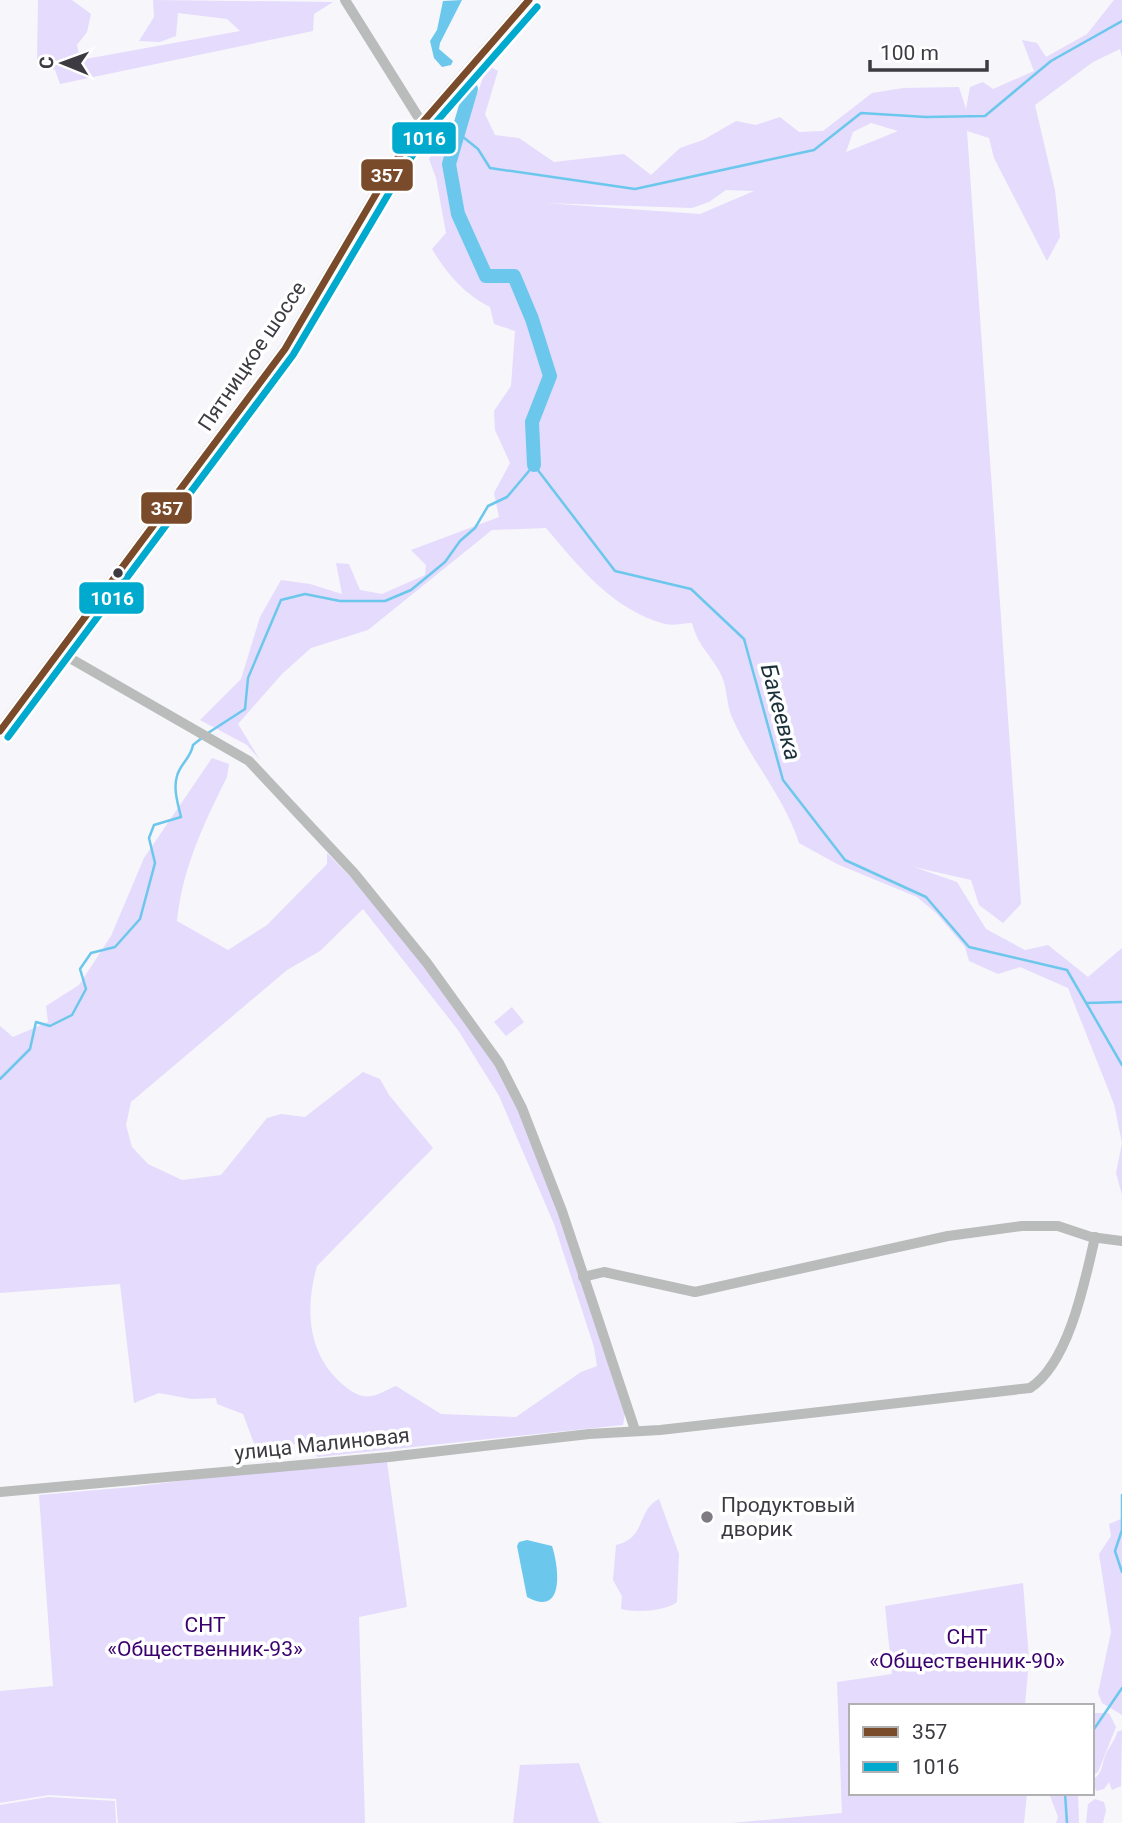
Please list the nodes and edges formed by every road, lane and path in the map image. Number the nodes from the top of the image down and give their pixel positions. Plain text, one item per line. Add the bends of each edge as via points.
1 (345, 0) edge
2 (529, 0) edge
3 (422, 123) junction
4 (61, 653) junction
5 (0, 732) edge
6 (1095, 1237) junction
7 (1122, 1241) edge
8 (583, 1277) junction
9 (635, 1430) junction
10 (0, 1492) edge

1 - 3 street
2 - 3 main road, Пятницкое шоссе
3 - 4 main road, Пятницкое шоссе via 285,349
4 - 5 main road, Пятницкое шоссе
4 - 8 street via 248,761 354,873 499,1063 537,1144
6 - 7 street
6 - 8 street via 1058,1226 948,1236 695,1292 604,1272
6 - 9 street, улица Малиновая via 1062,1345 1045,1379 1030,1388
8 - 9 street
9 - 10 street, улица Малиновая

